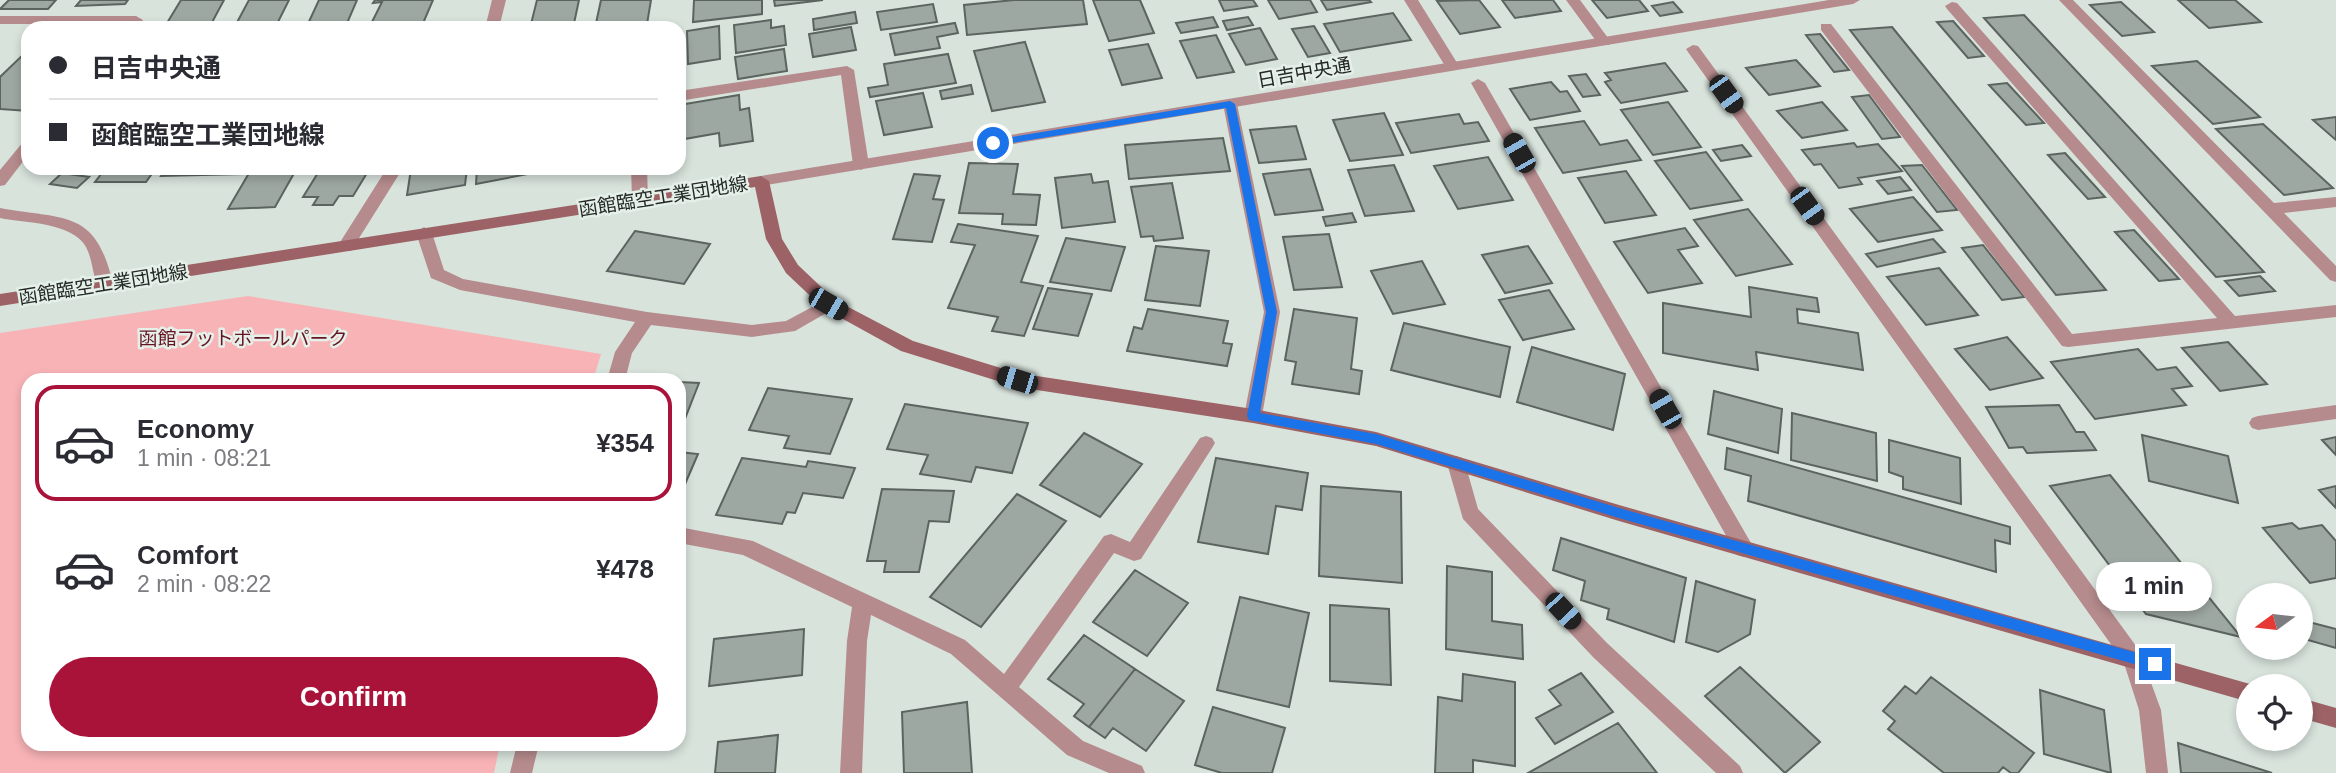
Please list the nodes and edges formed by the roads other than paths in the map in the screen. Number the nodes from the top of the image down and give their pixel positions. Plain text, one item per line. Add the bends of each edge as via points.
1 (499, 0) edge
2 (1411, 0) edge
3 (1573, 0) edge
4 (1853, 0) edge
5 (2066, 0) edge
6 (1952, 6) dead end
7 (0, 20) edge
8 (135, 21) edge
9 (494, 21) edge
10 (1826, 27) dead end
11 (1604, 42) junction
12 (1693, 49) dead end
13 (1452, 66) junction
14 (1478, 83) dead end
15 (686, 95) edge
16 (1230, 104) junction
17 (21, 154) edge
18 (862, 164) junction
19 (391, 175) edge
20 (639, 175) edge
21 (0, 181) edge
22 (761, 181) junction
23 (640, 199) junction
24 (2336, 202) edge
25 (2270, 209) junction
26 (0, 214) edge
27 (425, 233) junction
28 (345, 247) junction
29 (2336, 276) edge
30 (105, 284) junction
31 (0, 300) edge
32 (828, 304) junction
33 (2336, 311) edge
34 (647, 318) junction
35 (2230, 322) junction
36 (618, 373) edge
37 (2336, 412) edge
38 (1253, 416) junction
39 (2258, 423) dead end
40 (1206, 443) dead end
41 (1455, 463) junction
42 (686, 536) edge
43 (1744, 549) junction
44 (863, 601) junction
45 (2132, 657) junction
46 (1007, 687) junction
47 (2236, 688) edge
48 (2313, 711) edge
49 (2336, 718) edge
50 (526, 751) edge
51 (521, 773) edge
52 (851, 773) edge
53 (1134, 773) edge
54 (1732, 773) edge
55 (2157, 773) edge

1 - 9 street
2 - 13 street
3 - 11 street
4 - 11 street, 日吉中央通
5 - 25 street
6 - 35 street
7 - 8 street
10 - 35 street via 2068,341
11 - 13 street, 日吉中央通
12 - 45 street
13 - 16 street, 日吉中央通
14 - 43 street
15 - 18 street via 847,70
16 - 18 street, 日吉中央通
16 - 38 street via 1272,312
17 - 21 street
18 - 22 street, 日吉中央通
19 - 28 street
20 - 23 street
22 - 23 main road, 函館臨空工業団地線
22 - 32 main road, 函館臨空工業団地線 via 774,239 792,268
23 - 27 main road, 函館臨空工業団地線
24 - 25 street
25 - 29 street
26 - 30 street via 83,232 95,249
27 - 28 main road, 函館臨空工業団地線
27 - 34 street via 437,274 460,284
28 - 30 main road, 函館臨空工業団地線
30 - 31 main road, 函館臨空工業団地線
32 - 34 street via 789,327 752,331
32 - 38 main road, 函館臨空工業団地線 via 907,346 1017,380
33 - 35 street
34 - 36 street via 624,352
37 - 39 street
38 - 41 main road, 函館臨空工業団地線 via 1376,439
40 - 46 street via 1134,553 1111,542
41 - 43 main road, 函館臨空工業団地線
41 - 54 street via 1470,513 1600,650
42 - 44 street via 746,547
43 - 45 main road, 函館臨空工業団地線
44 - 46 street via 958,647
44 - 52 street
45 - 47 main road, 函館臨空工業団地線
45 - 55 street via 2150,710
46 - 53 street via 1075,748
48 - 49 main road
50 - 51 street

